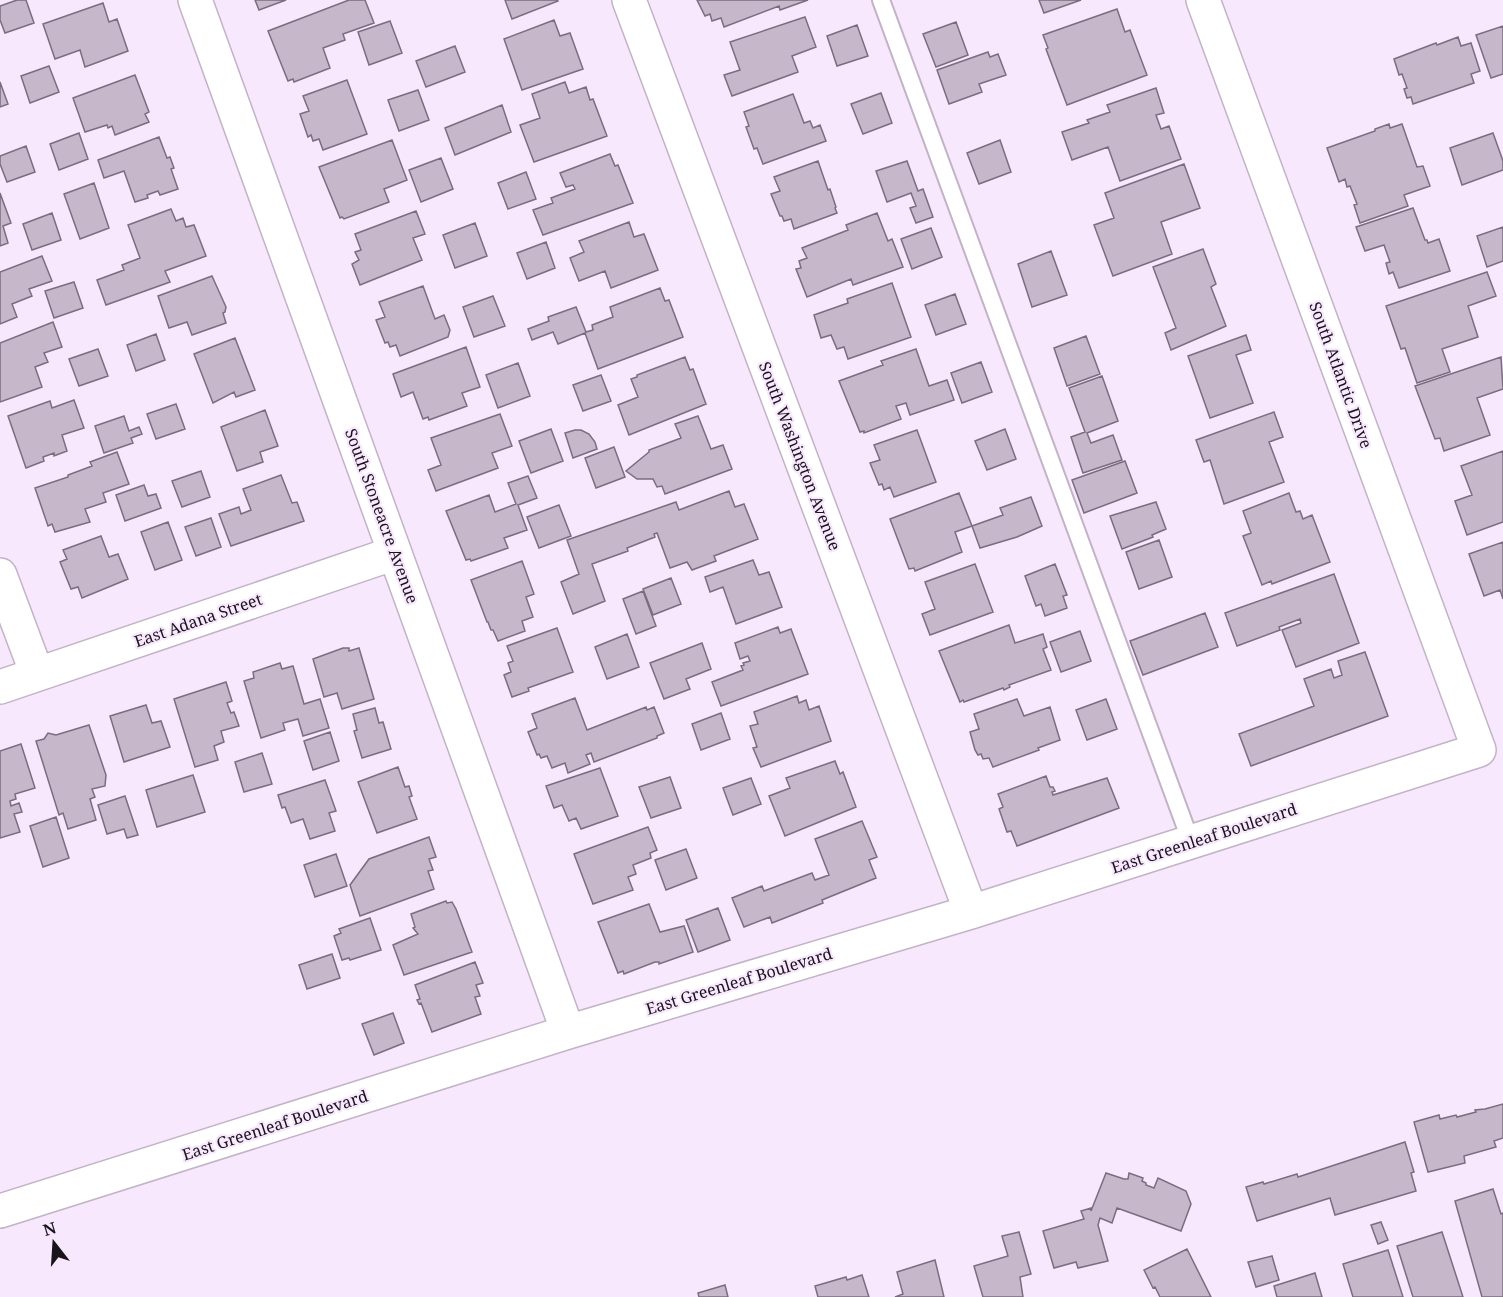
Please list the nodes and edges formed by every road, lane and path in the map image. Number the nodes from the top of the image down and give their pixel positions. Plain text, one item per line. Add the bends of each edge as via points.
1 (195, 0) edge
2 (629, 0) edge
3 (881, 0) edge
4 (1203, 0) edge
5 (395, 553) junction
6 (0, 575) edge
7 (37, 674) junction
8 (0, 687) edge
9 (1479, 750) joint
10 (1191, 842) junction
11 (971, 912) junction
12 (568, 1032) junction
13 (0, 1211) edge

1 - 5 street, South Stoneacre Avenue
2 - 11 street, South Washington Avenue
3 - 10 lane
4 - 9 street, South Atlantic Drive
5 - 7 street, East Adana Street
5 - 12 street, South Stoneacre Avenue
6 - 7 street
7 - 8 street, East Adana Street
9 - 10 street, East Greenleaf Boulevard
10 - 11 street, East Greenleaf Boulevard
11 - 12 street, East Greenleaf Boulevard
12 - 13 street, East Greenleaf Boulevard

